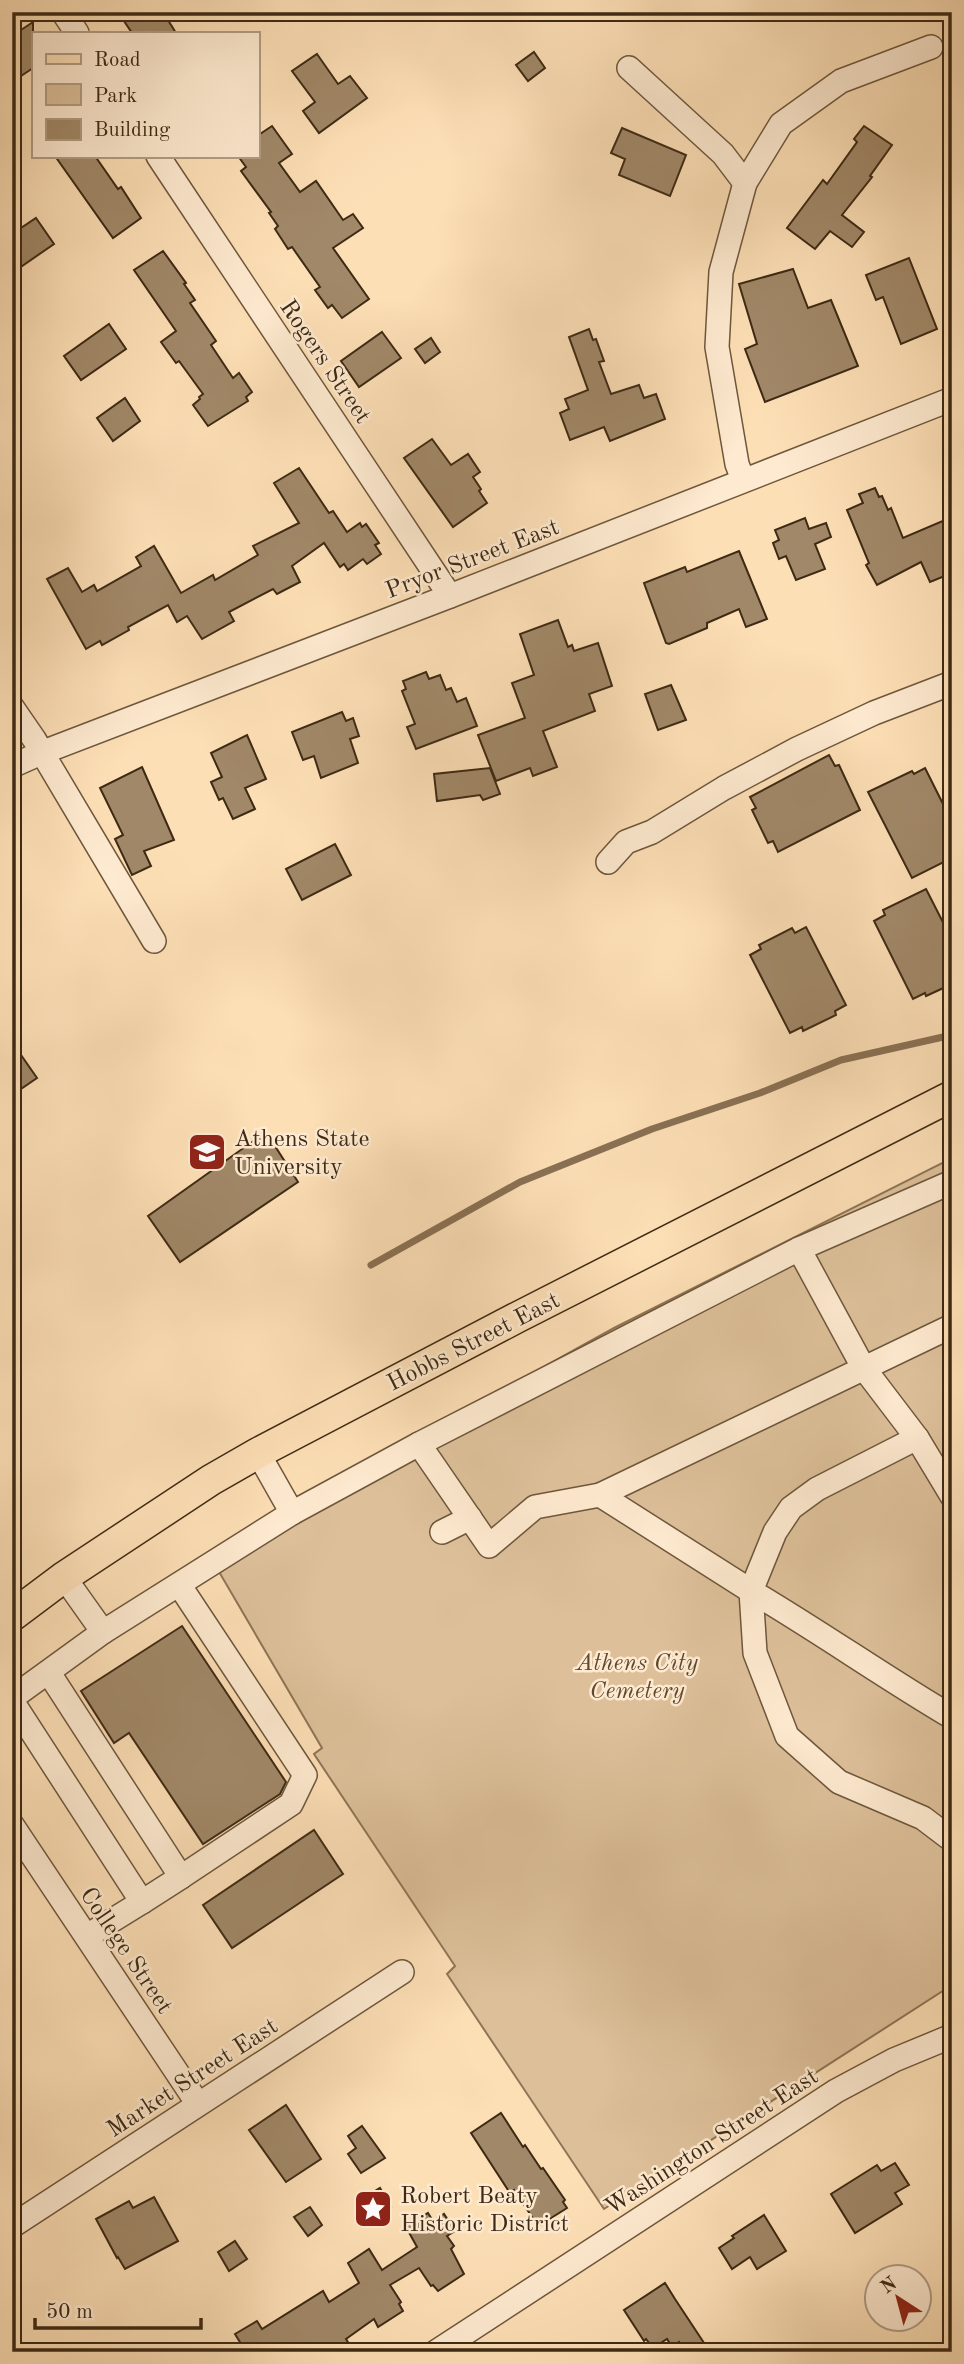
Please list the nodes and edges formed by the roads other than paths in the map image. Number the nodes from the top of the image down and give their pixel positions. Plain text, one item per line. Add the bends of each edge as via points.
1 (63, 12) edge
2 (76, 32) edge
3 (931, 47) dead end
4 (629, 68) dead end
5 (159, 158) edge
6 (745, 183) junction
7 (952, 399) edge
8 (743, 480) junction
9 (450, 596) junction
10 (948, 691) edge
11 (12, 707) edge
12 (41, 753) junction
13 (12, 766) edge
14 (608, 862) dead end
15 (154, 941) dead end
16 (952, 1096) edge
17 (952, 1182) edge
18 (799, 1249) junction
19 (952, 1326) edge
20 (863, 1367) junction
21 (917, 1438) junction
22 (419, 1444) junction
23 (258, 1453) junction
24 (600, 1495) junction
25 (952, 1496) edge
26 (292, 1513) junction
27 (470, 1518) junction
28 (442, 1532) dead end
29 (64, 1577) junction
30 (180, 1586) junction
31 (751, 1591) junction
32 (12, 1616) edge
33 (103, 1632) junction
34 (49, 1672) junction
35 (12, 1700) edge
36 (952, 1717) edge
37 (12, 1825) edge
38 (952, 1840) edge
39 (181, 1877) junction
40 (142, 1902) junction
41 (87, 1936) junction
42 (402, 1972) dead end
43 (952, 2036) edge
44 (198, 2104) junction
45 (12, 2226) edge
46 (436, 2352) edge

1 - 2 street
3 - 6 street via 841,81 781,124
4 - 6 street via 723,154
5 - 9 street, Rogers Street
6 - 8 street via 721,272 717,347
7 - 8 street, Pryor Street East
8 - 9 street, Pryor Street East
9 - 12 street, Pryor Street East
10 - 14 street via 874,713 773,762 652,832 626,842
11 - 12 street
12 - 13 street, Pryor Street East
12 - 15 street
16 - 23 main road, Hobbs Street East
17 - 18 street
18 - 20 street
18 - 22 street
19 - 20 street
20 - 21 street
20 - 24 street
21 - 25 street
21 - 31 street via 817,1489 792,1508 775,1532
22 - 26 street
22 - 27 street
23 - 26 street
23 - 29 main road, Hobbs Street East
24 - 27 street via 535,1507 489,1546
24 - 31 street
26 - 30 street
27 - 28 street
29 - 32 main road, Hobbs Street East
29 - 33 street
30 - 33 street
30 - 39 street via 304,1775 291,1804
31 - 36 street
31 - 38 street via 755,1653 787,1736 839,1782 923,1818
33 - 34 street
34 - 35 street
34 - 39 street
35 - 40 street
37 - 41 street, College Street
39 - 40 street
40 - 41 street
41 - 44 street, College Street
42 - 44 street, Market Street East
43 - 46 street, Washington Street East via 836,2091
44 - 45 street, Market Street East

